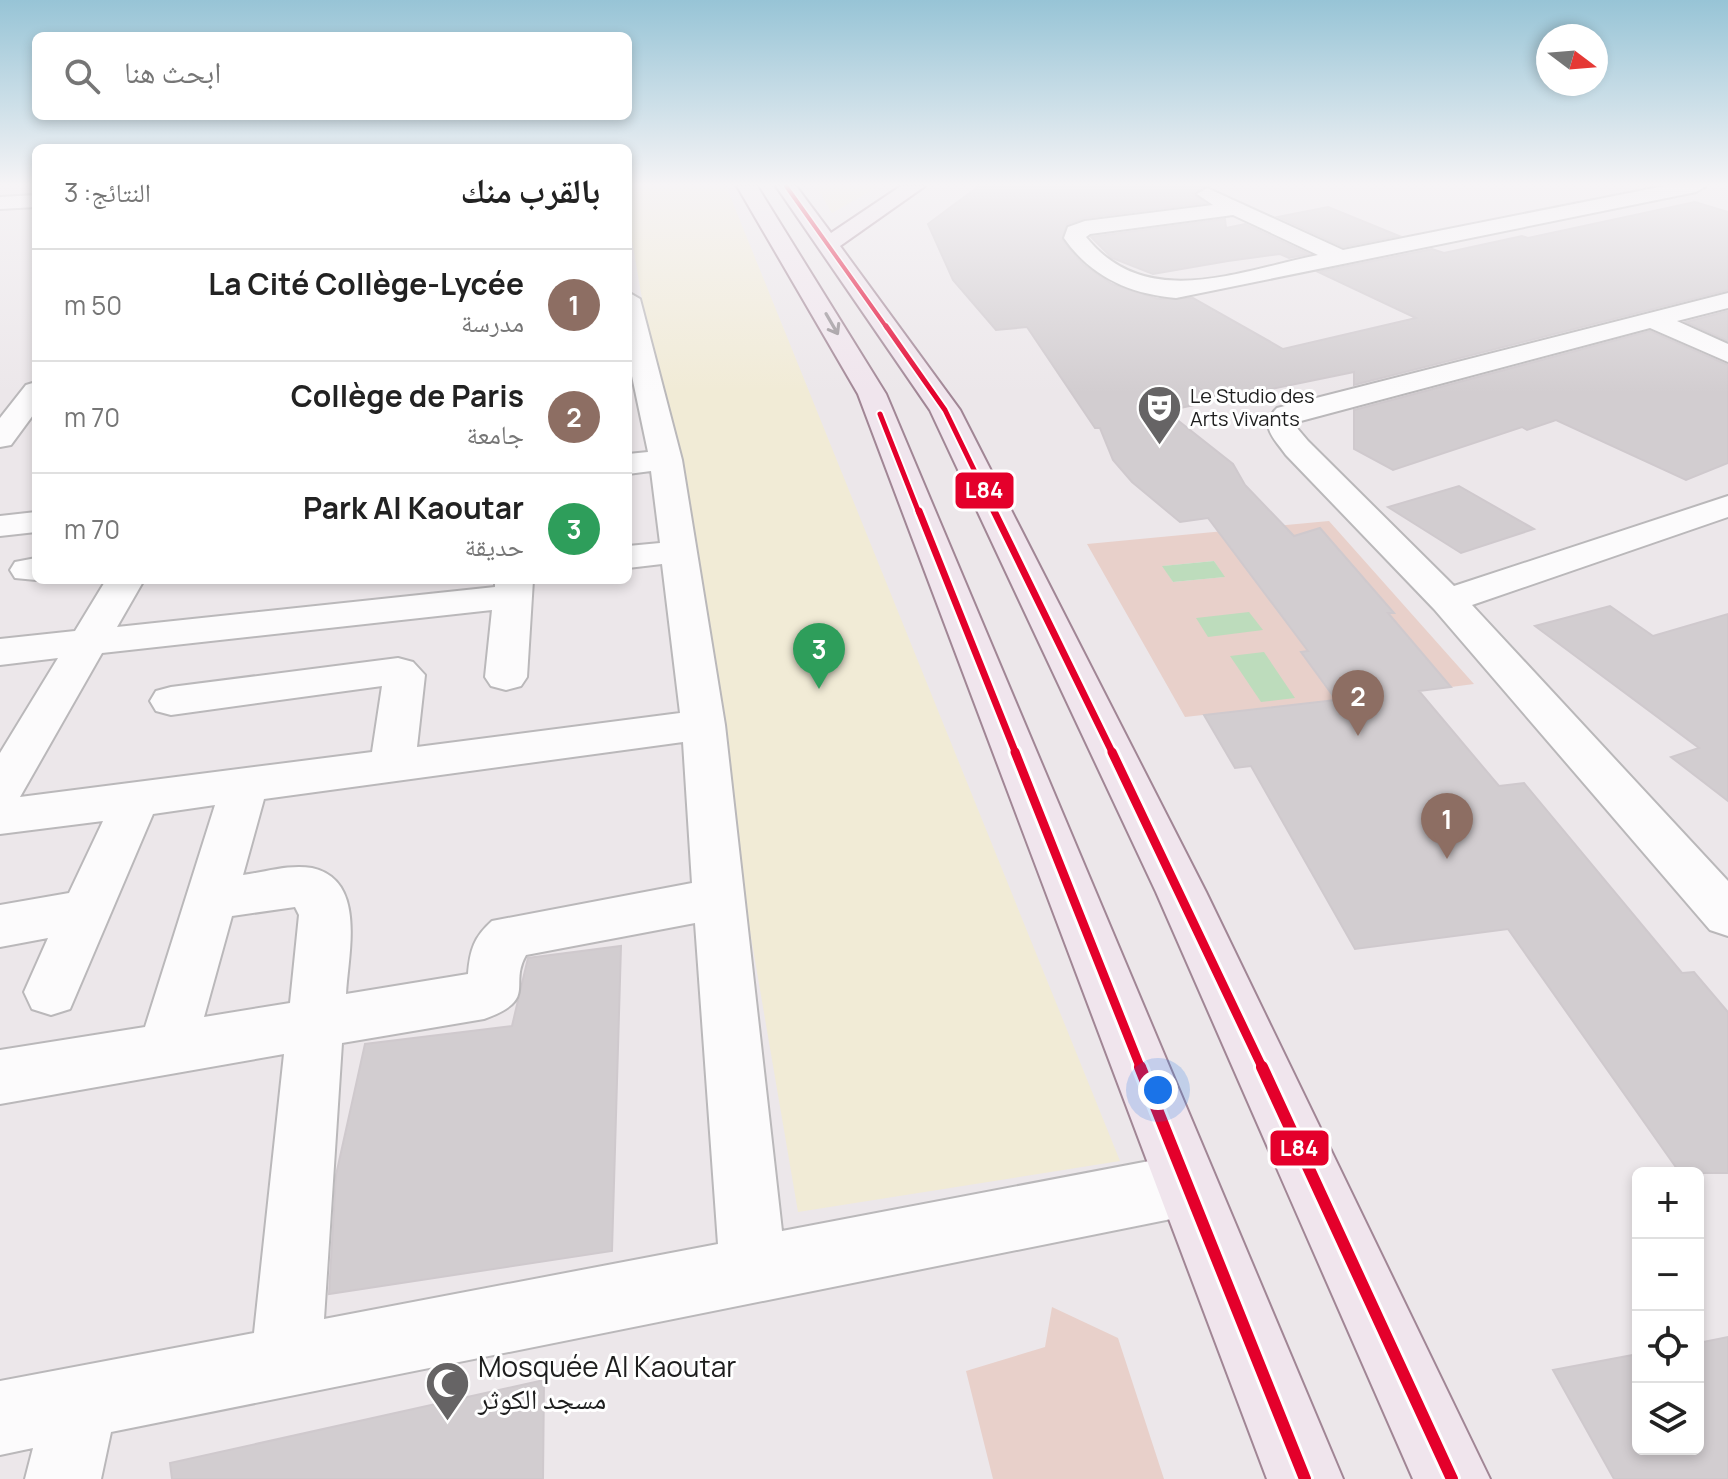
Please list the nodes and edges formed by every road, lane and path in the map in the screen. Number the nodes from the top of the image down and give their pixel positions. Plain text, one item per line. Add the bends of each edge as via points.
1 (791, 255) edge
2 (837, 255) edge
3 (1095, 255) edge
4 (1335, 255) edge
5 (1349, 255) edge
6 (1339, 257) junction
7 (1728, 300) edge
8 (1651, 319) junction
9 (632, 334) edge
10 (1728, 354) edge
11 (32, 397) edge
12 (640, 399) edge
13 (10, 429) edge
14 (647, 462) edge
15 (1728, 506) edge
16 (1692, 520) junction
17 (32, 522) edge
18 (0, 526) edge
19 (1728, 540) edge
20 (679, 552) junction
21 (632, 557) edge
22 (123, 584) edge
23 (513, 588) edge
24 (404, 595) edge
25 (1447, 601) junction
26 (89, 644) junction
27 (0, 652) edge
28 (506, 677) dead end
29 (171, 701) dead end
30 (703, 725) junction
31 (393, 765) junction
32 (245, 784) junction
33 (0, 791) edge
34 (136, 799) junction
35 (0, 817) edge
36 (214, 899) junction
37 (719, 899) junction
38 (85, 911) junction
39 (1728, 915) edge
40 (0, 926) edge
41 (51, 992) dead end
42 (318, 1022) junction
43 (167, 1047) junction
44 (0, 1077) edge
45 (1186, 1185) junction
46 (753, 1269) junction
47 (286, 1361) junction
48 (81, 1402) junction
49 (0, 1418) edge
50 (63, 1479) edge
51 (1305, 1479) edge
52 (1452, 1479) edge

1 -> 45 main road via 872,394
2 - 52 main road via 945,410 1181,892
3 - 6 street via 1123,279 1165,291
4 - 6 street
5 - 6 street
7 - 8 street
8 - 10 street
8 - 25 street via 1288,414 1282,420 1282,429 1297,448
9 - 12 street
11 - 13 street
12 - 14 street
14 - 20 street
15 - 16 street
16 - 19 street
16 - 25 street
17 - 18 street
20 - 21 street
20 - 30 street
22 - 26 street
23 - 24 street
23 - 28 street
24 - 26 street
25 - 39 street
26 - 27 street
26 - 33 street
29 - 31 street via 398,671 404,675
30 - 31 street
30 - 37 street
31 - 32 street
32 - 34 street
32 - 36 street
34 - 35 street
34 - 38 street
36 - 42 street via 295,887 311,888 321,899 325,915
36 - 43 street
37 - 42 street via 511,936 497,949 494,987 484,995
37 - 46 street
38 - 40 street
38 - 41 street
42 - 43 street
42 - 47 street
43 - 44 street
45 - 46 street
45 - 51 main road
46 - 47 street
47 - 48 street
48 - 49 street
48 - 50 street

